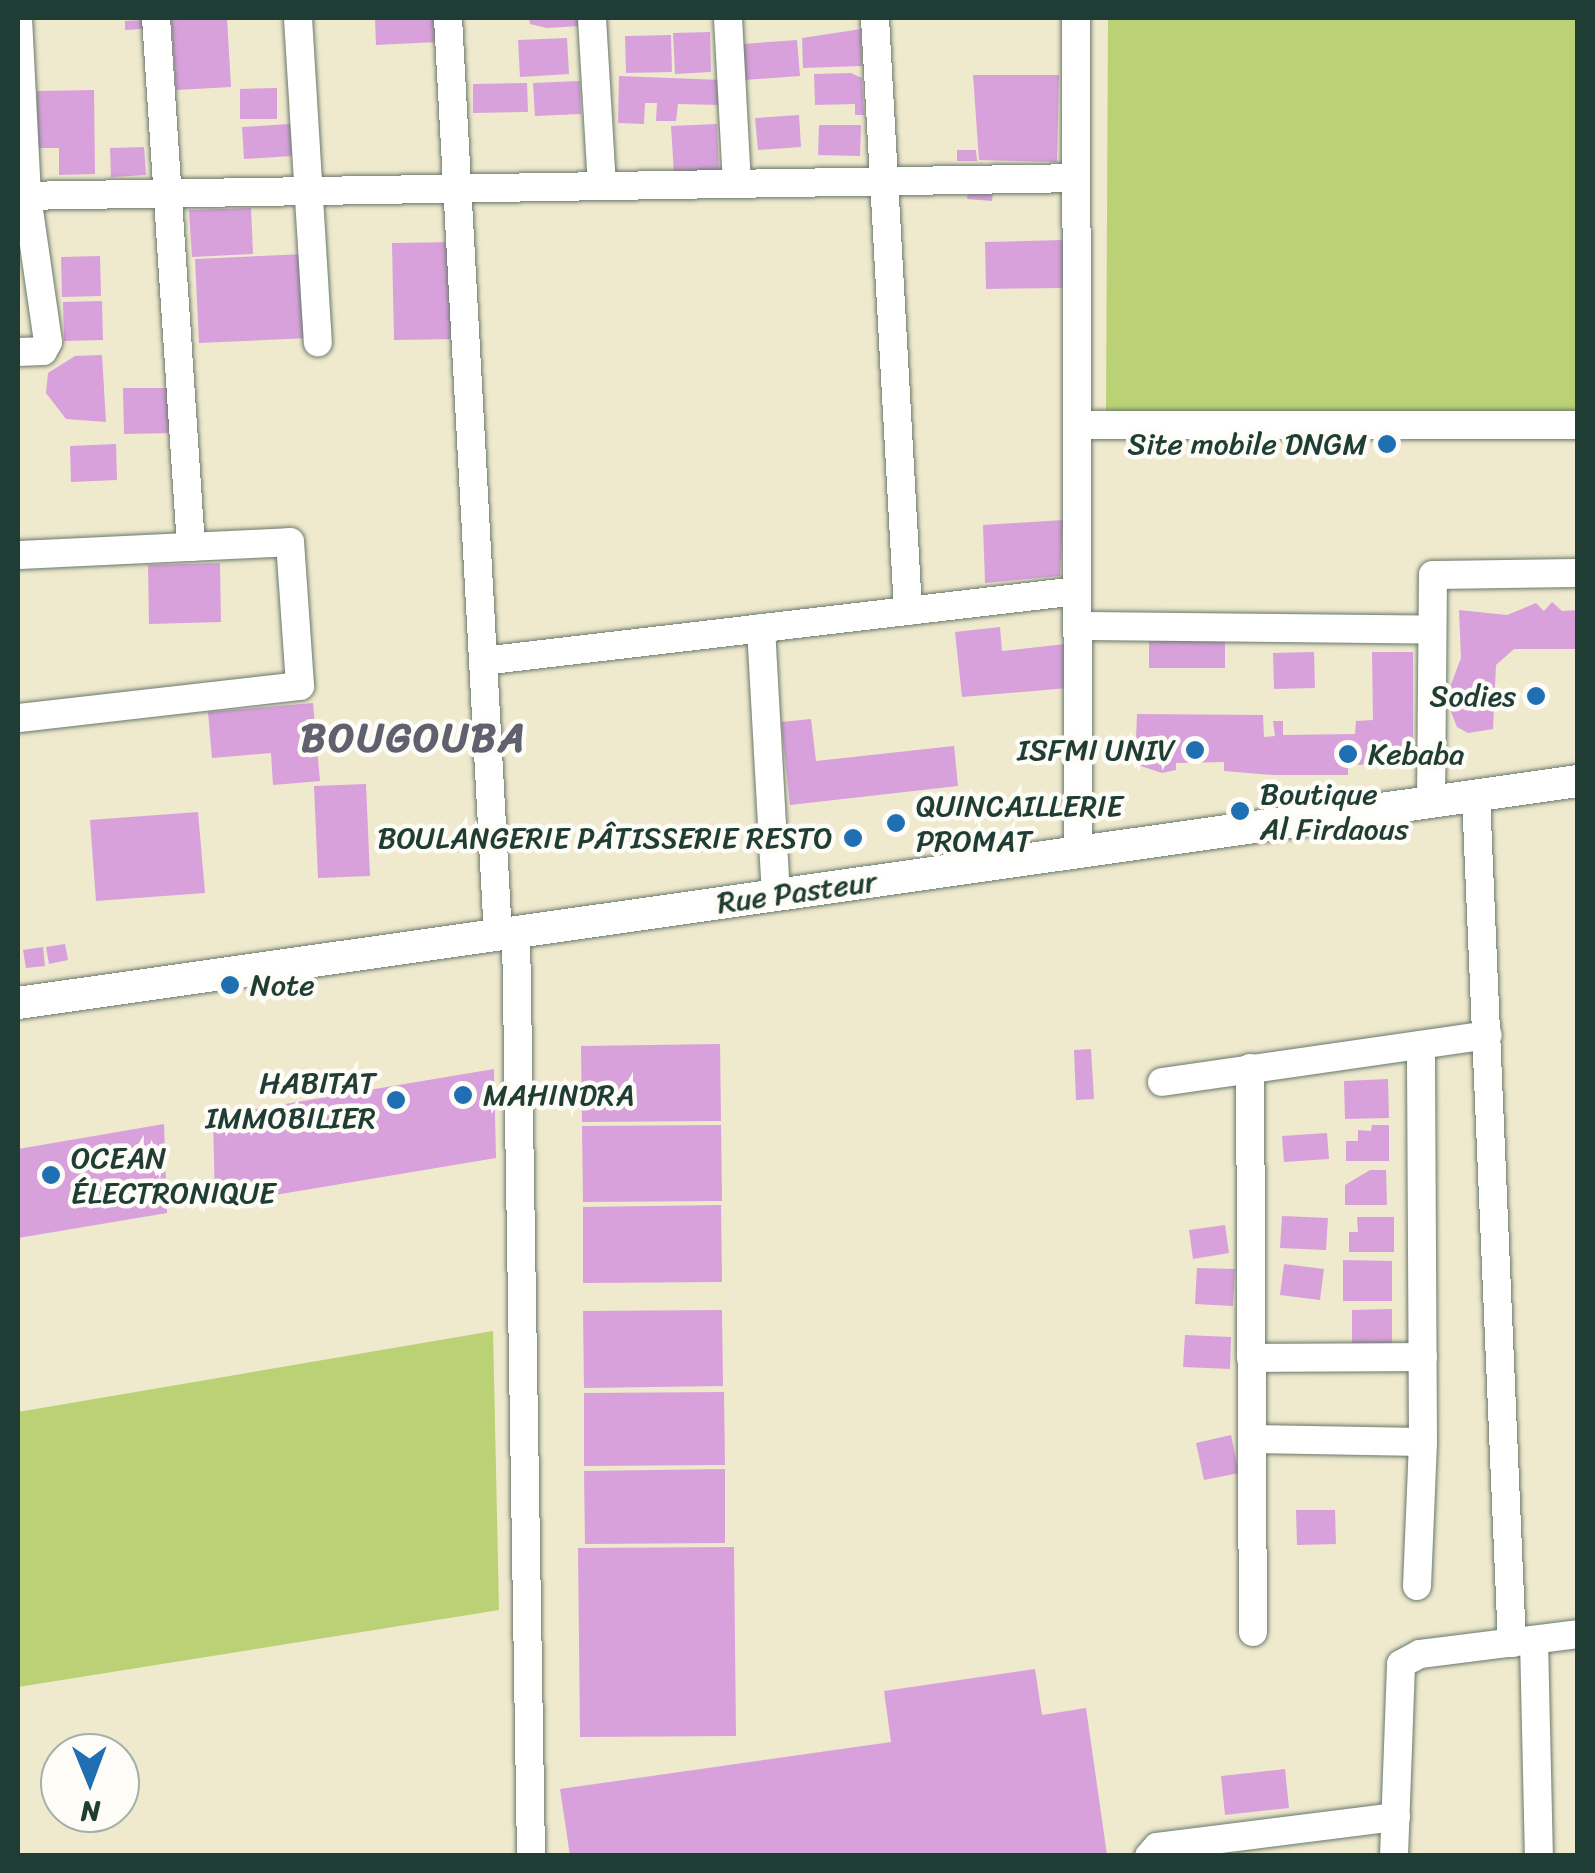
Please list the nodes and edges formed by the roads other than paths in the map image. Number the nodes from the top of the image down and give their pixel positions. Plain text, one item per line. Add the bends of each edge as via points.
1 (18, 18) edge
2 (156, 18) edge
3 (298, 18) edge
4 (448, 18) edge
5 (592, 18) edge
6 (728, 18) edge
7 (875, 18) edge
8 (1076, 18) edge
9 (1076, 178) junction
10 (884, 181) junction
11 (737, 184) junction
12 (602, 186) junction
13 (458, 188) junction
14 (308, 191) junction
15 (168, 194) junction
16 (22, 196) edge
17 (318, 342) dead end
18 (18, 352) edge
19 (1077, 425) junction
20 (1578, 425) edge
21 (191, 547) junction
22 (18, 555) edge
23 (1578, 573) edge
24 (1077, 591) junction
25 (908, 611) junction
26 (1077, 626) junction
27 (761, 628) junction
28 (1432, 630) junction
29 (483, 662) junction
30 (18, 718) edge
31 (1578, 781) edge
32 (1476, 796) junction
33 (1432, 802) junction
34 (1078, 852) junction
35 (776, 895) junction
36 (507, 934) junction
37 (18, 1003) edge
38 (1488, 1035) junction
39 (1421, 1044) junction
40 (1250, 1068) junction
41 (1162, 1082) dead end
42 (1422, 1357) junction
43 (1251, 1358) junction
44 (1252, 1440) junction
45 (1423, 1442) junction
46 (1416, 1586) dead end
47 (1253, 1632) dead end
48 (1578, 1634) edge
49 (1523, 1641) junction
50 (1396, 1816) junction
51 (531, 1856) edge
52 (1149, 1856) edge
53 (1394, 1856) edge
54 (1539, 1856) edge

1 - 16 street
2 - 15 street
3 - 14 street
4 - 13 street
5 - 12 street
6 - 11 street
7 - 10 street
8 - 9 street
9 - 10 street
9 - 19 street
10 - 11 street
10 - 25 street
11 - 12 street
12 - 13 street
13 - 14 street
13 - 29 street
14 - 15 street
14 - 17 street
15 - 16 street
15 - 21 street
16 - 18 street via 48,342 43,351
19 - 20 street
19 - 24 street
21 - 22 street
21 - 30 street via 290,542 300,686
23 - 28 street via 1432,575
24 - 25 street
24 - 26 street
25 - 27 street
26 - 28 street
26 - 34 street
27 - 29 street
27 - 35 street
28 - 33 street
29 - 36 street
31 - 32 main road, Rue Pasteur
32 - 33 main road, Rue Pasteur
32 - 38 street
33 - 34 main road, Rue Pasteur
34 - 35 main road, Rue Pasteur
35 - 36 main road, Rue Pasteur
36 - 37 main road, Rue Pasteur
36 - 51 street
38 - 39 street
38 - 49 street
39 - 40 street
39 - 42 street
40 - 41 street
40 - 43 street
42 - 43 street
42 - 45 street
43 - 44 street
44 - 45 street
44 - 47 street
45 - 46 street
48 - 49 street
49 - 50 street via 1420,1654 1400,1664
49 - 54 street
50 - 52 street via 1158,1847
50 - 53 street

